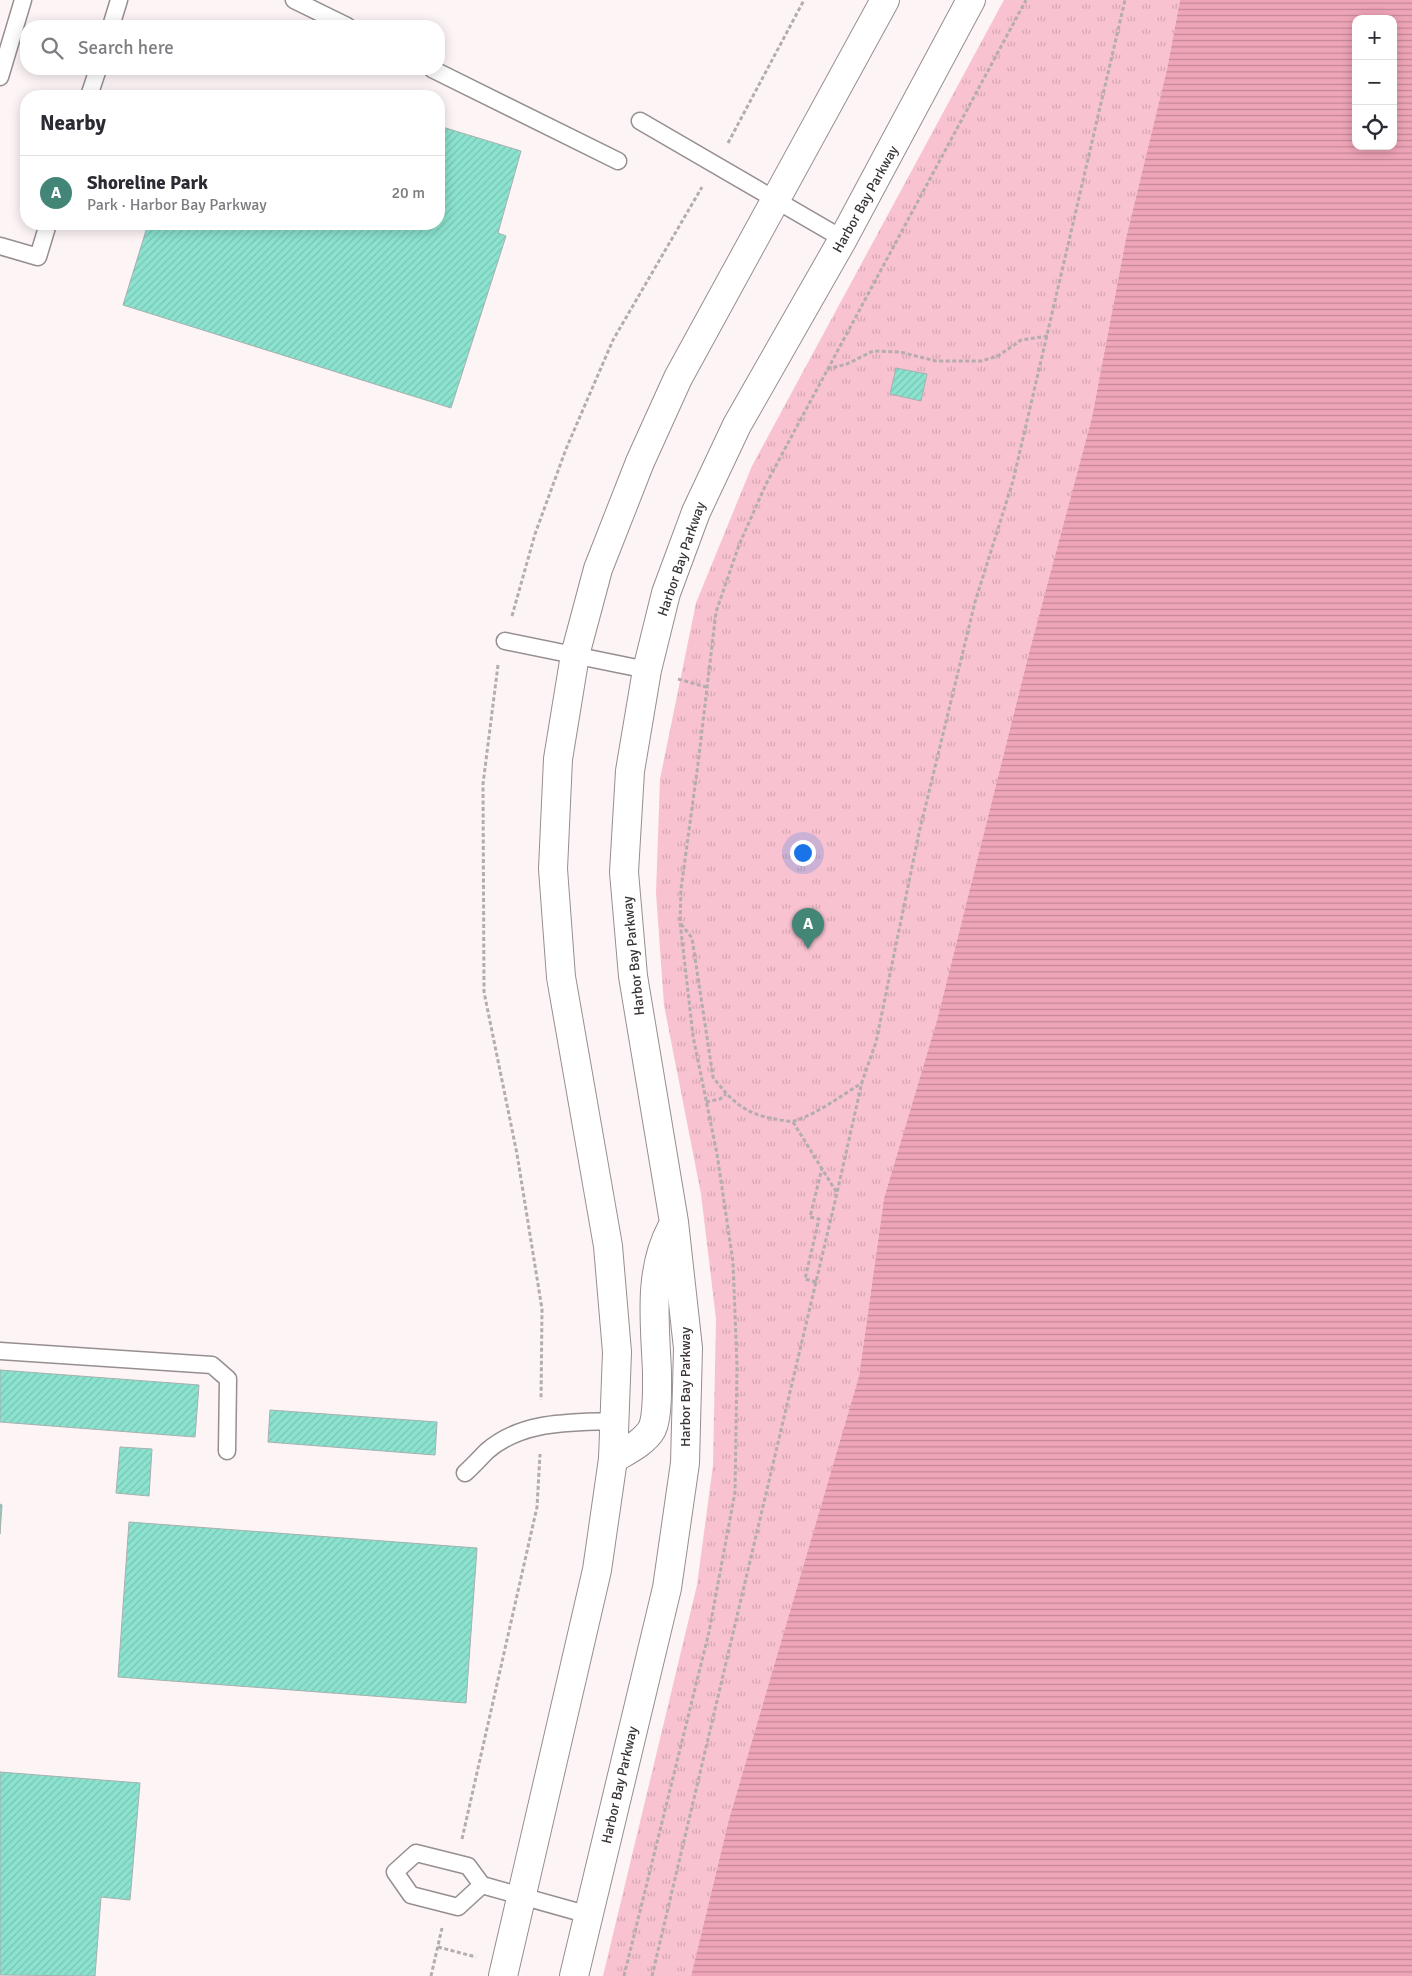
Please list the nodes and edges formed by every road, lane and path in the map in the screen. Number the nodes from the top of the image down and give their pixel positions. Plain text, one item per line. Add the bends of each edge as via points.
1 (24, 0) edge
2 (120, 0) edge
3 (294, 0) edge
4 (885, 0) edge
5 (971, 0) edge
6 (1026, 0) edge
7 (1125, 0) edge
8 (113, 20) edge
9 (335, 20) edge
10 (96, 75) edge
11 (444, 75) edge
12 (0, 76) edge
13 (91, 90) edge
14 (640, 121) dead end
15 (618, 161) dead end
16 (776, 199) junction
17 (46, 230) edge
18 (843, 239) junction
19 (0, 246) edge
20 (1048, 336) junction
21 (827, 369) junction
22 (712, 636) dead end
23 (505, 641) dead end
24 (575, 655) junction
25 (647, 670) junction
26 (680, 922) dead end
27 (862, 1082) junction
28 (726, 1094) junction
29 (706, 1102) dead end
30 (792, 1122) junction
31 (822, 1168) junction
32 (837, 1193) junction
33 (674, 1222) junction
34 (816, 1282) junction
35 (0, 1351) edge
36 (614, 1421) junction
37 (227, 1451) dead end
38 (613, 1459) junction
39 (465, 1473) dead end
40 (482, 1885) junction
41 (521, 1896) junction
42 (589, 1915) junction
43 (438, 1947) dead end
44 (476, 1957) dead end
45 (503, 1976) edge
46 (574, 1976) edge
47 (652, 1976) edge

1 - 12 lane
2 - 8 lane
3 - 9 lane
4 - 16 main road
5 - 18 main road, Harbor Bay Parkway
6 - 21 path
7 - 20 path
10 - 13 lane
11 - 15 lane
14 - 16 lane
16 - 18 lane
16 - 24 main road via 678,378 644,453 598,569
17 - 19 lane via 38,257
18 - 25 main road, Harbor Bay Parkway via 737,424 696,512 666,593
20 - 21 path via 1022,340 998,356 981,361 936,361 900,352 873,351 847,364
20 - 27 path via 1013,481 975,602 920,832 876,1042
21 - 22 path via 766,484 739,546 716,612
23 - 24 lane
24 - 25 lane
24 - 36 main road via 558,758 553,869 561,977 608,1246 617,1352
25 - 33 main road, Harbor Bay Parkway via 630,771 624,872 633,976
26 - 28 path via 692,938 713,1077
27 - 30 path
27 - 32 path
28 - 29 path
28 - 30 path via 743,1109
30 - 31 path
31 - 32 path
31 - 34 path via 810,1217 819,1219 805,1279
32 - 34 path
33 - 38 main road via 664,1243 654,1286 658,1397 652,1428 639,1443
33 - 42 main road, Harbor Bay Parkway via 688,1348 685,1463 667,1588
34 - 47 path
35 - 37 lane via 212,1365 228,1379
36 - 38 main road
36 - 39 lane via 541,1425 514,1434 488,1450
38 - 41 main road via 597,1570
40 - 40 lane via 468,1866 416,1853 395,1872 411,1895 458,1907
40 - 41 lane
41 - 42 lane
41 - 45 main road
42 - 46 main road, Harbor Bay Parkway
43 - 44 path

